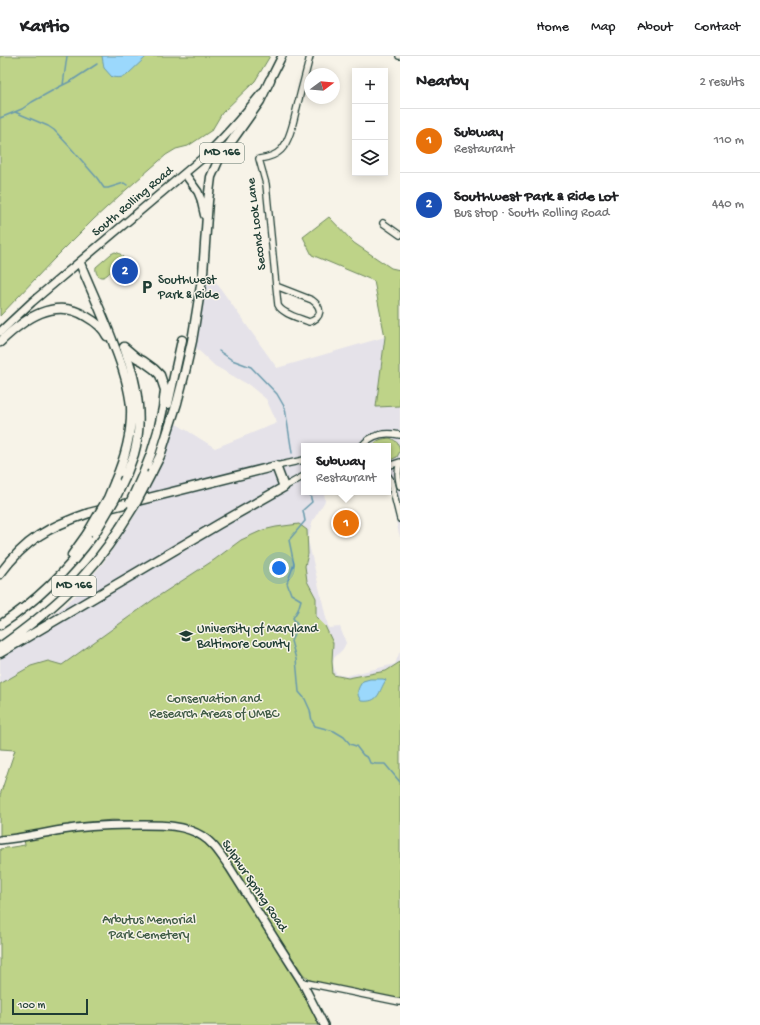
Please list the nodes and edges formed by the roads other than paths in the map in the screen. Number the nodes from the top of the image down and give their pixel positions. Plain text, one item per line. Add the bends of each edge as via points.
1 (281, 56) edge
2 (287, 56) edge
3 (310, 56) edge
4 (270, 80) junction
5 (185, 174) junction
6 (202, 202) joint
7 (383, 223) dead end
8 (400, 235) edge
9 (206, 238) junction
10 (80, 263) junction
11 (276, 286) junction
12 (0, 332) edge
13 (182, 340) dead end
14 (0, 342) edge
15 (120, 362) junction
16 (400, 435) edge
17 (365, 443) edge
18 (301, 461) edge
19 (400, 463) edge
20 (276, 466) junction
21 (148, 473) junction
22 (301, 478) edge
23 (391, 484) edge
24 (400, 486) edge
25 (284, 487) junction
26 (400, 519) edge
27 (91, 534) junction
28 (0, 574) edge
29 (0, 624) edge
30 (0, 647) edge
31 (0, 653) edge
32 (0, 840) edge
33 (302, 982) junction
34 (400, 1002) edge
35 (324, 1025) edge

1 - 4 main road, South Rolling Road / MD 166 via 271,73
2 - 4 main road, South Rolling Road / MD 166
3 - 11 street, Second Look Lane via 285,146 275,155 259,159 266,184
4 - 5 main road, South Rolling Road / MD 166 via 234,127
4 - 9 highway, MD 166 via 260,101 215,167 211,177
5 - 6 main road
5 - 10 main road, South Rolling Road / MD 166
6 - 9 highway
7 - 8 street
9 - 21 highway, MD 166 via 200,296 185,372 160,456
10 - 12 main road, South Rolling Road
10 - 15 highway, MD 166
11 - 11 street, Second Look Lane via 278,305 283,312 309,322 317,318 319,307 316,303
13 - 21 highway via 162,432
14 - 15 highway via 32,316 51,310 72,310 83,314 99,326
15 - 27 highway, MD 166, bridge via 129,393 130,415 126,453
16 - 17 street via 382,434
18 - 20 street
19 - 24 street
20 - 25 highway
20 - 28 highway via 88,513 66,521 34,538
21 - 27 highway, bridge via 165,390 160,375 124,347 137,391 137,438 134,455 115,499
21 - 30 highway, MD 166, bridge via 137,501 110,544 84,577 52,608
22 - 25 street
23 - 26 street
25 - 31 highway
27 - 29 highway, MD 166 via 53,577
32 - 33 main road, Sulphur Spring Road via 110,825 171,826 194,832 212,844 223,858
33 - 34 street
33 - 35 main road, Sulphur Spring Road

